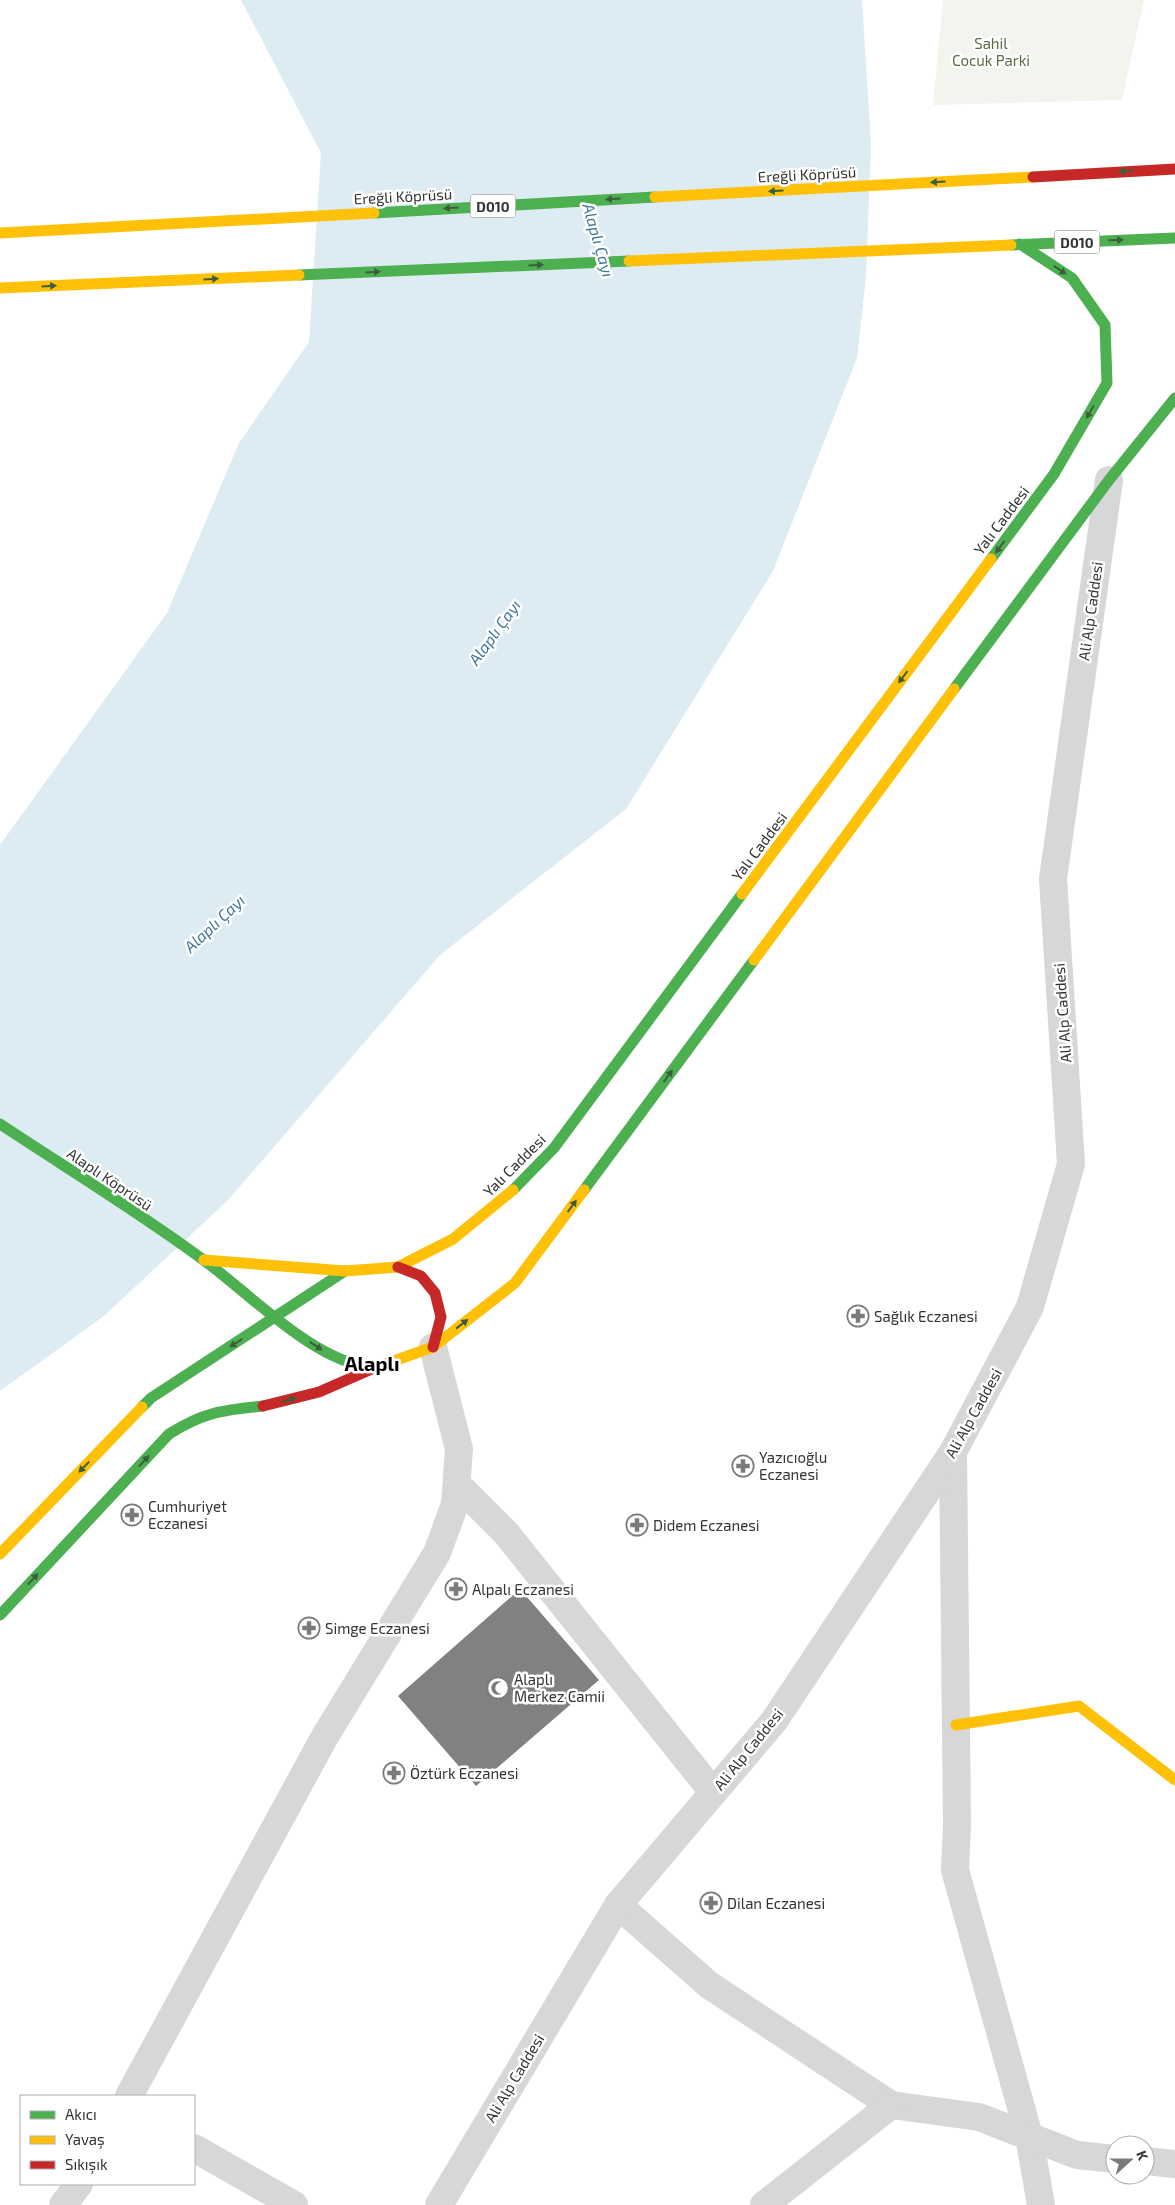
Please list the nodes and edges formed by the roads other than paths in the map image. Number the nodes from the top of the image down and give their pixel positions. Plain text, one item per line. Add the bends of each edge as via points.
1 (1175, 169) edge
2 (0, 233) edge
3 (1175, 238) edge
4 (1020, 244) junction
5 (0, 288) edge
6 (1175, 398) edge
7 (1109, 480) junction
8 (0, 1124) edge
9 (204, 1260) junction
10 (398, 1267) junction
11 (345, 1271) junction
12 (277, 1317) junction
13 (433, 1347) junction
14 (374, 1368) junction
15 (952, 1452) junction
16 (455, 1504) junction
17 (0, 1554) edge
18 (0, 1615) edge
19 (956, 1725) junction
20 (1175, 1780) edge
21 (713, 1792) junction
22 (618, 1905) junction
23 (130, 2095) edge
24 (891, 2105) junction
25 (1029, 2136) junction
26 (195, 2149) edge
27 (1105, 2158) edge
28 (1155, 2162) edge
29 (1175, 2164) edge
30 (78, 2185) edge
31 (63, 2205) edge
32 (294, 2205) edge
33 (439, 2205) edge
34 (764, 2205) edge
35 (1040, 2205) edge

1 -> 2 main road, Ereğli Köprüsü / D010
4 -> 3 main road, D010
5 -> 4 main road, D010
4 -> 10 main road, Yalı Caddesi via 1072,278 1105,325 1107,383 1054,474 554,1148 506,1196 453,1239
6 - 7 main road
13 -> 7 main road via 515,1283
7 - 15 street, Ali Alp Caddesi via 1053,879 1071,1164 1030,1307
8 - 9 main road, Alaplı Köprüsü
9 - 11 main road, Yalı Caddesi
9 - 12 main road, Alaplı Köprüsü
10 - 11 main road, Yalı Caddesi
10 - 13 main road via 420,1276 435,1294 441,1316
11 - 12 main road
12 -> 14 main road via 317,1348 345,1362
12 -> 17 main road via 151,1398
13 - 14 main road
13 - 16 street via 459,1449
18 -> 14 main road via 168,1434 195,1418 229,1409 267,1406 319,1392
15 - 19 street
15 - 21 street, Ali Alp Caddesi via 774,1721
16 - 21 street via 464,1491 506,1533
16 - 23 street via 437,1553 324,1738
19 - 20 main road via 1079,1706
19 - 25 street via 955,1870
21 - 22 street, Ali Alp Caddesi
22 - 24 street via 708,1985
22 - 33 street, Ali Alp Caddesi
24 - 25 street via 979,2117
24 - 34 street
25 - 27 street via 1077,2155
25 - 35 street
26 - 32 street
28 - 29 street
30 - 31 street

